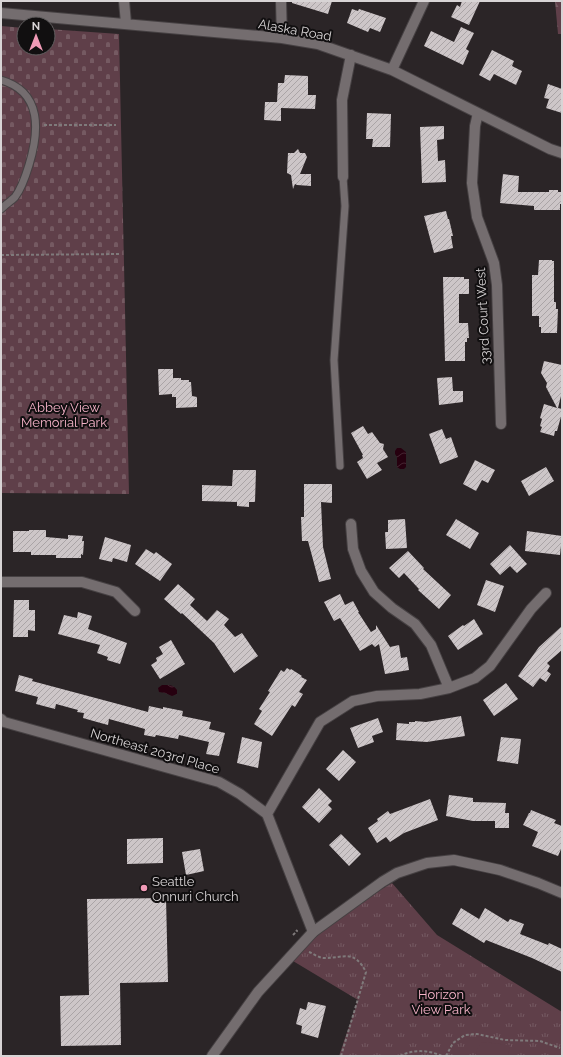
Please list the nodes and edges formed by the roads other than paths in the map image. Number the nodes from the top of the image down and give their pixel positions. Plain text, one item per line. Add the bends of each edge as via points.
1 (124, 1) edge
2 (281, 1) edge
3 (424, 1) edge
4 (1, 13) edge
5 (126, 23) junction
6 (282, 38) junction
7 (351, 55) junction
8 (392, 70) junction
9 (1, 80) edge
10 (478, 113) junction
11 (562, 153) edge
12 (343, 176) joint
13 (1, 209) edge
14 (501, 424) dead end
15 (340, 466) dead end
16 (351, 524) dead end
17 (1, 582) edge
18 (546, 593) dead end
19 (135, 611) dead end
20 (449, 688) junction
21 (1, 719) edge
22 (267, 814) junction
23 (562, 893) edge
24 (313, 932) junction
25 (212, 1056) edge

1 - 5 street
2 - 6 street
3 - 8 street
4 - 5 street, Alaska Road
5 - 6 street, Alaska Road
6 - 7 street, Alaska Road via 318,44
7 - 8 street, Alaska Road
7 - 12 street via 342,100
8 - 10 street, Alaska Road
9 - 13 lane via 20,89 35,113 37,125 34,150 26,173 15,196
10 - 11 street, Alaska Road
10 - 14 street, 33rd Court West via 472,183 477,217 494,263 497,285
12 - 15 lane via 345,206 334,360
16 - 20 street via 353,550 361,571 374,592 415,624 431,646
17 - 19 street via 82,582 116,592
18 - 20 street via 531,609 490,666 474,678
20 - 22 street via 420,694 366,698 353,701 334,712 320,722
21 - 22 street, Northeast 203rd Place via 4,722 219,782
22 - 24 street
23 - 24 street via 513,874 482,866 454,860 427,863 397,873 382,882
24 - 25 street via 258,992

